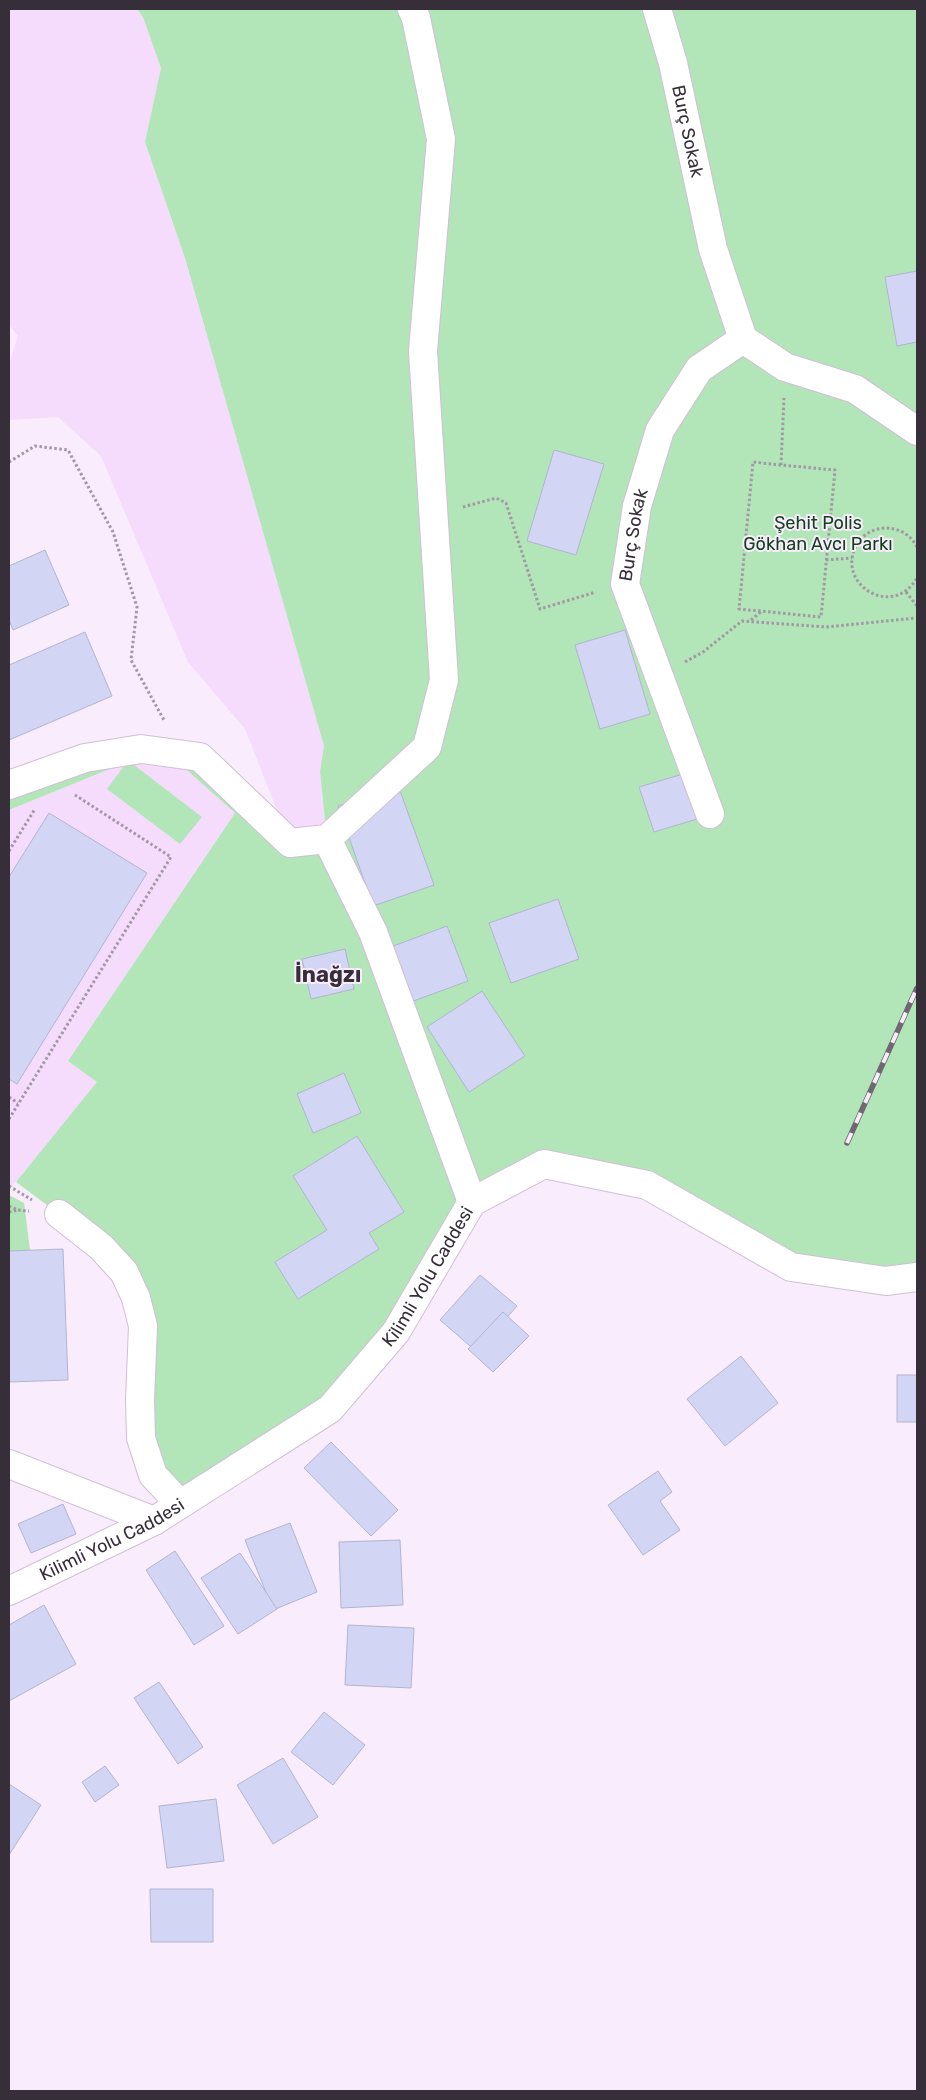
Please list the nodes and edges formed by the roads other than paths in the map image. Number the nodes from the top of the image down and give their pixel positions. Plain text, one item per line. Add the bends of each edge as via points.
1 (412, 9) edge
2 (657, 9) edge
3 (743, 339) junction
4 (917, 432) edge
5 (9, 785) edge
6 (710, 814) dead end
7 (327, 839) junction
8 (472, 1202) junction
9 (59, 1214) dead end
10 (917, 1277) edge
11 (9, 1464) edge
12 (180, 1504) junction
13 (154, 1521) junction
14 (9, 1591) edge

1 - 7 street via 441,139 424,351 444,680 427,747
2 - 3 street, Burç Sokak via 673,64 713,248
3 - 4 street via 785,367 855,389
3 - 6 street, Burç Sokak via 699,369 660,430 637,506 625,584
5 - 7 street via 84,758 141,749 200,756 290,843
7 - 8 street via 373,932
8 - 10 street, Kilimli Yolu Caddesi via 544,1164 647,1185 791,1267 886,1280
8 - 12 street, Kilimli Yolu Caddesi via 396,1332 330,1409
9 - 12 street via 101,1246 124,1272 136,1298 143,1326 141,1438 153,1475
11 - 13 street
12 - 13 street, Kilimli Yolu Caddesi
13 - 14 street, Kilimli Yolu Caddesi

